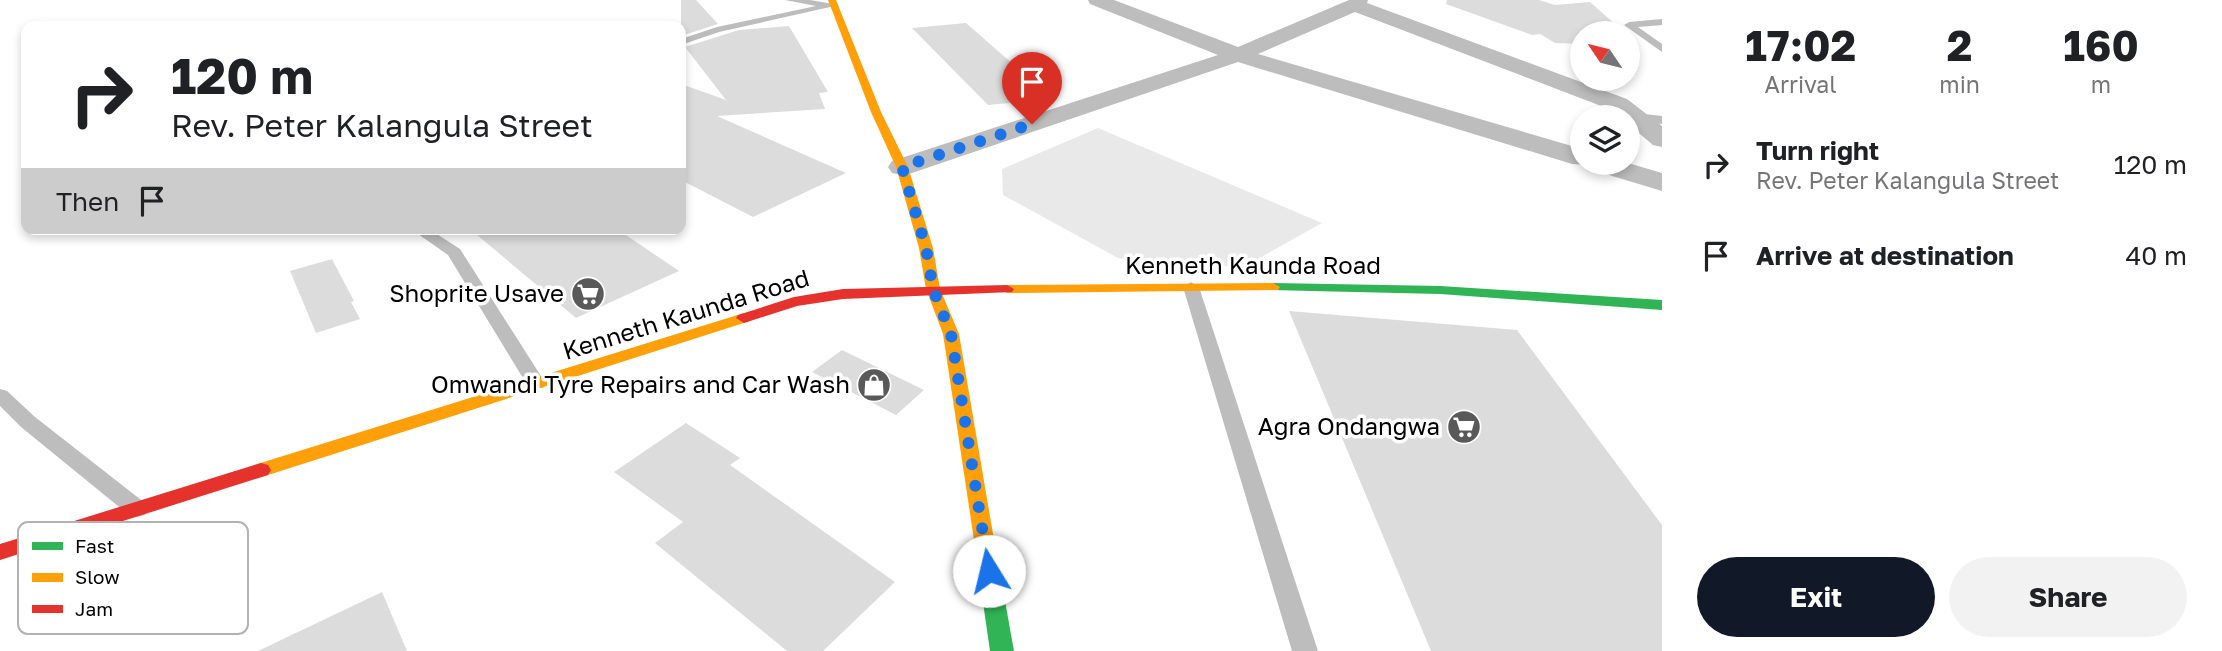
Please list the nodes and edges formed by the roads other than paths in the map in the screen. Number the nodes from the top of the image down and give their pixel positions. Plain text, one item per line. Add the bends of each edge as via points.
1 (789, 0) edge
2 (1097, 0) edge
3 (833, 3) edge
4 (1357, 3) edge
5 (1169, 4) dead end
6 (1137, 15) junction
7 (1662, 22) edge
8 (686, 40) edge
9 (1662, 49) edge
10 (1238, 55) junction
11 (1619, 105) edge
12 (1640, 118) edge
13 (1662, 120) edge
14 (1640, 121) edge
15 (1662, 139) edge
16 (1570, 154) edge
17 (902, 167) junction
18 (1640, 175) edge
19 (1662, 181) edge
20 (427, 235) edge
21 (1191, 287) junction
22 (933, 289) junction
23 (1662, 305) edge
24 (536, 384) junction
25 (0, 395) edge
26 (137, 509) junction
27 (96, 522) edge
28 (18, 546) edge
29 (0, 552) edge
30 (1002, 651) edge
31 (1305, 651) edge

1 - 3 lane
2 - 6 street
3 - 8 lane
3 - 17 street
4 - 10 street
4 - 11 street
5 - 6 street
6 - 10 street
7 - 9 lane via 1629,26
10 - 16 street
10 - 17 street
12 - 13 lane
14 - 15 street
17 - 22 street
18 - 19 street
20 - 24 lane via 454,252
21 - 22 street, Kenneth Kaunda Road
21 - 23 street, Kenneth Kaunda Road via 1440,290
21 - 31 lane
22 - 24 street, Kenneth Kaunda Road via 794,302
22 - 30 street via 951,334
24 - 26 street, Kenneth Kaunda Road
25 - 26 lane
26 - 27 street, Kenneth Kaunda Road
28 - 29 street, Kenneth Kaunda Road

